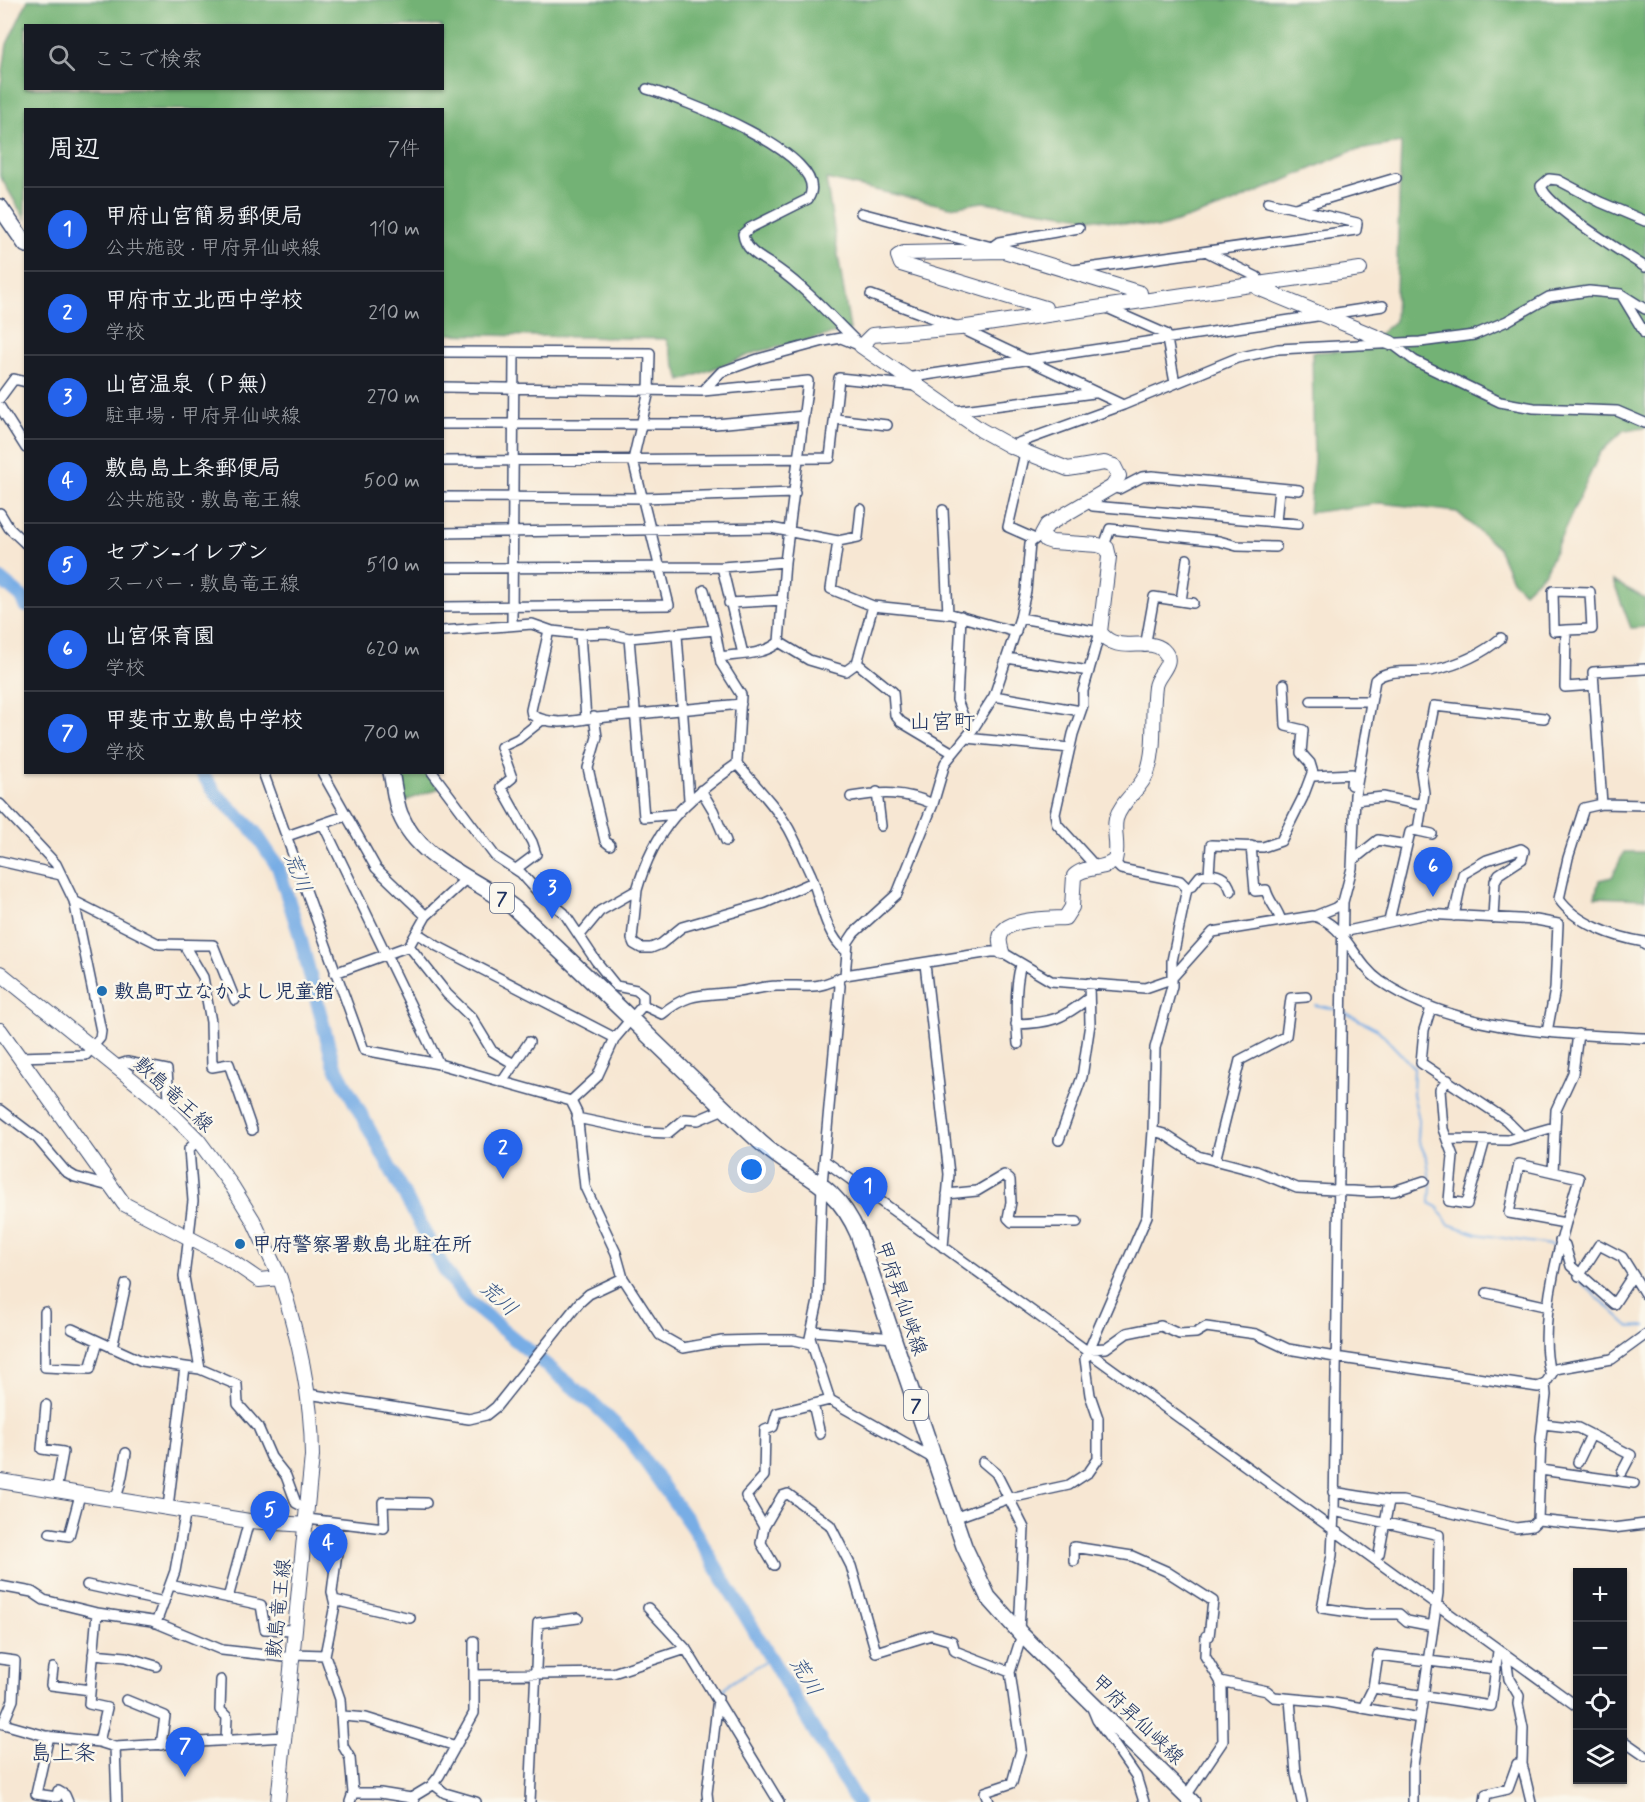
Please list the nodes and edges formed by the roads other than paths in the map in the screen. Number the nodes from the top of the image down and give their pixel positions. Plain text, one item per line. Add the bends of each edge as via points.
1 (647, 89) dead end
2 (1396, 178) dead end
3 (1268, 202) dead end
4 (0, 207) edge
5 (1293, 209) junction
6 (861, 213) dead end
7 (1645, 221) edge
8 (1079, 228) dead end
9 (24, 241) edge
10 (998, 249) junction
11 (1209, 253) junction
12 (1645, 267) edge
13 (1360, 269) dead end
14 (1069, 271) junction
15 (1257, 283) junction
16 (1621, 294) junction
17 (871, 295) dead end
18 (1141, 301) junction
19 (1104, 306) junction
20 (1383, 306) dead end
21 (1645, 309) edge
22 (1321, 314) junction
23 (1046, 315) junction
24 (960, 328) junction
25 (1645, 334) edge
26 (1167, 339) junction
27 (1391, 343) junction
28 (861, 346) junction
29 (444, 352) edge
30 (514, 354) junction
31 (1027, 361) junction
32 (24, 382) edge
33 (911, 382) junction
34 (1175, 382) junction
35 (444, 387) edge
36 (513, 387) junction
37 (649, 391) junction
38 (703, 392) junction
39 (1094, 393) junction
40 (0, 398) edge
41 (1123, 405) junction
42 (0, 407) edge
43 (955, 411) junction
44 (804, 416) junction
45 (835, 419) junction
46 (1645, 423) edge
47 (444, 424) edge
48 (513, 424) junction
49 (640, 425) junction
50 (887, 425) dead end
51 (24, 445) edge
52 (1010, 446) junction
53 (1025, 453) junction
54 (800, 457) junction
55 (633, 460) junction
56 (444, 461) edge
57 (513, 461) junction
58 (1112, 487) junction
59 (1280, 489) junction
60 (1299, 490) dead end
61 (795, 493) junction
62 (444, 497) edge
63 (513, 497) junction
64 (642, 498) junction
65 (1088, 501) junction
66 (861, 509) dead end
67 (943, 510) dead end
68 (0, 513) edge
69 (1276, 522) junction
70 (1298, 524) dead end
71 (790, 530) junction
72 (651, 531) junction
73 (513, 532) junction
74 (444, 533) edge
75 (1038, 536) junction
76 (838, 541) junction
77 (24, 542) edge
78 (1104, 546) junction
79 (1276, 547) dead end
80 (1187, 560) dead end
81 (785, 562) junction
82 (722, 567) junction
83 (444, 568) edge
84 (513, 568) junction
85 (660, 568) junction
86 (704, 590) dead end
87 (783, 600) junction
88 (1181, 601) junction
89 (729, 603) junction
90 (1193, 603) dead end
91 (512, 606) junction
92 (873, 606) junction
93 (444, 607) edge
94 (948, 614) junction
95 (961, 616) junction
96 (1020, 618) junction
97 (512, 623) junction
98 (549, 630) junction
99 (715, 630) junction
100 (1566, 630) junction
101 (444, 631) edge
102 (1016, 632) junction
103 (1100, 632) junction
104 (580, 634) junction
105 (676, 635) junction
106 (628, 638) junction
107 (1501, 638) dead end
108 (779, 642) junction
109 (1145, 646) junction
110 (743, 654) junction
111 (720, 657) junction
112 (1007, 658) junction
113 (857, 663) junction
114 (1645, 669) edge
115 (1089, 671) junction
116 (1284, 684) dead end
117 (1594, 685) junction
118 (994, 696) junction
119 (1311, 701) dead end
120 (1371, 701) junction
121 (741, 705) junction
122 (682, 709) junction
123 (1081, 711) junction
124 (635, 714) junction
125 (590, 718) junction
126 (1544, 718) dead end
127 (542, 720) junction
128 (973, 729) junction
129 (966, 738) junction
130 (1070, 748) junction
131 (953, 753) junction
132 (737, 764) junction
133 (1312, 773) junction
134 (264, 774) edge
135 (323, 774) edge
136 (391, 774) edge
137 (433, 774) edge
138 (700, 790) junction
139 (877, 792) junction
140 (1355, 796) junction
141 (851, 797) dead end
142 (689, 799) junction
143 (0, 804) edge
144 (933, 804) junction
145 (1602, 804) junction
146 (1422, 805) junction
147 (1645, 805) edge
148 (677, 814) junction
149 (345, 816) junction
150 (323, 824) junction
151 (881, 826) dead end
152 (1418, 830) junction
153 (1432, 834) dead end
154 (287, 836) junction
155 (726, 841) dead end
156 (610, 845) dead end
157 (1406, 845) junction
158 (1251, 846) junction
159 (1353, 860) junction
160 (0, 861) edge
161 (1114, 862) junction
162 (1096, 867) junction
163 (516, 869) junction
164 (1209, 874) junction
165 (61, 875) junction
166 (468, 876) junction
167 (813, 882) junction
168 (1187, 888) junction
169 (637, 890) junction
170 (1231, 891) dead end
171 (74, 902) junction
172 (1343, 902) junction
173 (426, 916) junction
174 (1313, 916) junction
175 (1454, 916) junction
176 (1493, 918) junction
177 (1281, 921) junction
178 (1389, 921) junction
179 (417, 933) junction
180 (581, 934) junction
181 (1343, 935) junction
182 (184, 945) junction
183 (1645, 945) edge
184 (409, 946) junction
185 (845, 950) junction
186 (1002, 952) junction
187 (387, 954) junction
188 (925, 964) junction
189 (1021, 965) junction
190 (335, 973) junction
191 (0, 974) edge
192 (842, 977) junction
193 (1172, 979) junction
194 (1089, 983) junction
195 (1306, 997) dead end
196 (1089, 998) junction
197 (235, 1000) dead end
198 (643, 1005) junction
199 (1431, 1008) junction
200 (632, 1018) junction
201 (1016, 1024) junction
202 (0, 1030) edge
203 (1547, 1032) junction
204 (1578, 1034) junction
205 (615, 1038) junction
206 (1645, 1039) edge
207 (529, 1042) dead end
208 (1018, 1044) dead end
209 (93, 1048) junction
210 (18, 1057) junction
211 (439, 1064) junction
212 (514, 1064) junction
213 (115, 1066) junction
214 (1448, 1080) junction
215 (502, 1082) junction
216 (571, 1101) junction
217 (165, 1106) junction
218 (726, 1108) junction
219 (0, 1110) edge
220 (577, 1118) junction
221 (1554, 1127) junction
222 (252, 1130) dead end
223 (1153, 1131) junction
224 (1522, 1136) junction
225 (1448, 1138) junction
226 (198, 1140) junction
227 (1059, 1140) dead end
228 (1485, 1140) junction
229 (825, 1161) junction
230 (1215, 1161) junction
231 (1553, 1172) junction
232 (1425, 1181) dead end
233 (822, 1184) junction
234 (109, 1186) junction
235 (1337, 1189) junction
236 (947, 1194) junction
237 (1077, 1222) dead end
238 (1565, 1223) junction
239 (188, 1238) junction
240 (1560, 1241) junction
241 (943, 1246) junction
242 (1633, 1275) junction
243 (1579, 1276) junction
244 (280, 1278) junction
245 (624, 1278) junction
246 (126, 1284) dead end
247 (1487, 1293) dead end
248 (1645, 1294) edge
249 (1549, 1307) junction
250 (45, 1312) dead end
251 (72, 1329) dead end
252 (813, 1331) junction
253 (1645, 1335) edge
254 (893, 1338) junction
255 (98, 1341) junction
256 (811, 1344) junction
257 (112, 1348) junction
258 (1090, 1350) junction
259 (1335, 1357) junction
260 (185, 1367) junction
261 (200, 1369) junction
262 (1550, 1373) junction
263 (1545, 1384) junction
264 (308, 1395) junction
265 (830, 1400) junction
266 (813, 1404) junction
267 (46, 1405) dead end
268 (1543, 1424) junction
269 (820, 1434) dead end
270 (1591, 1435) junction
271 (126, 1453) dead end
272 (934, 1459) junction
273 (983, 1462) dead end
274 (1578, 1462) dead end
275 (1541, 1470) junction
276 (1622, 1472) dead end
277 (0, 1481) edge
278 (1634, 1483) dead end
279 (56, 1491) junction
280 (1334, 1492) junction
281 (80, 1495) junction
282 (1010, 1498) junction
283 (115, 1499) junction
284 (1389, 1501) junction
285 (426, 1503) dead end
286 (168, 1507) junction
287 (186, 1509) junction
288 (1334, 1511) junction
289 (307, 1517) junction
290 (954, 1518) junction
291 (1538, 1520) junction
292 (249, 1521) junction
293 (1385, 1522) junction
294 (335, 1524) junction
295 (1645, 1524) edge
296 (764, 1527) junction
297 (1333, 1529) junction
298 (50, 1533) dead end
299 (1379, 1554) dead end
300 (1074, 1561) dead end
301 (774, 1565) dead end
302 (87, 1585) dead end
303 (170, 1585) junction
304 (0, 1586) edge
305 (228, 1598) junction
306 (334, 1600) junction
307 (164, 1602) junction
308 (1436, 1605) junction
309 (648, 1608) dead end
310 (97, 1613) junction
311 (410, 1618) dead end
312 (578, 1618) dead end
313 (156, 1623) junction
314 (1433, 1626) junction
315 (295, 1630) junction
316 (1020, 1634) junction
317 (474, 1641) dead end
318 (686, 1649) junction
319 (93, 1654) junction
320 (1502, 1654) junction
321 (325, 1655) junction
322 (293, 1656) junction
323 (0, 1659) edge
324 (1428, 1661) junction
325 (156, 1666) dead end
326 (53, 1668) dead end
327 (1496, 1669) junction
328 (1010, 1672) junction
329 (476, 1675) junction
330 (535, 1675) junction
331 (221, 1680) dead end
332 (1221, 1681) junction
333 (1373, 1688) junction
334 (90, 1690) junction
335 (1423, 1696) junction
336 (718, 1698) junction
337 (126, 1700) dead end
338 (1290, 1700) junction
339 (1090, 1702) junction
340 (1573, 1704) edge
341 (1363, 1708) junction
342 (343, 1716) junction
343 (1420, 1718) junction
344 (1, 1724) edge
345 (49, 1736) junction
346 (284, 1737) junction
347 (226, 1741) junction
348 (99, 1742) junction
349 (1627, 1743) edge
350 (161, 1745) junction
351 (456, 1746) junction
352 (115, 1747) junction
353 (1645, 1756) edge
354 (1522, 1764) junction
355 (433, 1784) junction
356 (351, 1798) edge
357 (1189, 1799) edge
358 (413, 1800) edge
359 (68, 1802) edge
360 (117, 1802) edge
361 (278, 1802) edge
362 (477, 1802) edge
363 (530, 1802) edge
364 (708, 1802) edge
365 (779, 1802) edge
366 (988, 1802) edge
367 (1144, 1802) edge
368 (1302, 1802) edge
369 (1413, 1802) edge
370 (1485, 1802) edge
371 (1531, 1802) edge

1 - 28 street via 692,103 733,122 777,147 805,173 813,185 808,199 750,228 743,234 744,241 752,252 799,285
2 - 5 street
3 - 5 street
4 - 9 main road
5 - 11 street via 1357,223 1356,230
6 - 10 street
7 - 12 street via 1558,180 1549,178 1541,186 1566,213
8 - 10 street via 999,242
10 - 14 street
10 - 23 street via 904,253 898,259 901,264 1045,308
11 - 14 street
11 - 15 street via 1257,277
13 - 15 street
14 - 18 street via 1140,293
15 - 18 street
15 - 22 street via 1258,288
16 - 21 street
16 - 25 street
16 - 27 street via 1589,291 1549,297 1474,335
17 - 24 street
18 - 19 street
19 - 23 street
19 - 26 street via 1166,334
20 - 22 street
22 - 26 street
22 - 27 street
23 - 24 street
24 - 28 street via 872,335
24 - 31 street
26 - 31 street
26 - 34 street
27 - 34 street via 1278,349 1237,358
27 - 46 street via 1415,361 1500,402 1534,408 1617,411
28 - 33 street
28 - 38 street via 841,339 769,356 721,372
29 - 30 street
30 - 36 street
30 - 37 street via 650,353
31 - 33 street
31 - 39 street
32 - 40 street via 14,379
33 - 43 street
33 - 45 street via 839,378
34 - 41 street
35 - 36 street
36 - 37 street
36 - 48 street
37 - 38 street
37 - 49 street
38 - 44 street via 808,381
39 - 41 street
39 - 43 street
41 - 52 street
42 - 51 street
43 - 52 street
44 - 49 street via 715,424
44 - 54 street
45 - 50 street
45 - 54 street via 830,458
47 - 48 street
48 - 49 street
48 - 57 street
49 - 55 street
52 - 53 street
53 - 58 street via 1068,469 1109,464 1119,476
53 - 75 street via 1008,527
54 - 55 street
54 - 61 street
55 - 57 street
55 - 64 street
56 - 57 street
57 - 63 street
58 - 59 street via 1119,489 1152,476
58 - 65 street
59 - 60 street
59 - 69 street
61 - 64 street
61 - 71 street
62 - 63 street
63 - 64 street
63 - 73 street
64 - 72 street
65 - 69 street via 1093,506
65 - 75 street via 1047,525
66 - 76 street via 858,537
67 - 94 street
68 - 77 street
69 - 70 street
71 - 72 street
71 - 76 street
71 - 81 street
72 - 73 street
72 - 85 street
73 - 74 street
73 - 84 street
75 - 78 street via 1052,542
75 - 96 street via 1030,543
76 - 92 street via 831,590
78 - 79 street via 1110,529 1237,546
78 - 103 street via 1109,556
80 - 88 street
81 - 82 street
81 - 87 street
82 - 85 street
82 - 89 street
83 - 84 street
84 - 85 street
84 - 91 street
85 - 91 street via 669,605
86 - 99 street
87 - 89 street
87 - 108 street
88 - 90 street
88 - 109 street via 1154,597
89 - 110 street
91 - 93 street
91 - 97 street
92 - 94 street
92 - 113 street
94 - 95 street
95 - 102 street
95 - 128 street via 957,700
96 - 102 street
96 - 103 street
97 - 98 street
97 - 101 street
98 - 104 street
98 - 127 street via 531,710 532,715
99 - 105 street
99 - 111 street
100 - 100 street via 1554,631 1553,591 1590,592 1592,628
100 - 117 street via 1565,687
102 - 112 street
103 - 109 street via 1115,643
103 - 115 street
104 - 106 street via 608,633
104 - 125 street
105 - 106 street
105 - 122 street
106 - 124 street
107 - 120 street via 1469,658 1436,670 1380,675
108 - 110 street via 773,648
108 - 113 street via 808,660 846,671
109 - 161 street via 1165,651 1167,666 1155,686 1148,772 1117,815
110 - 111 street
111 - 121 street via 741,695
112 - 115 street
112 - 118 street
113 - 131 street via 893,692 895,715 901,722
114 - 117 street via 1593,672
115 - 123 street
116 - 133 street via 1286,726 1303,730 1301,753 1310,763
117 - 145 street
118 - 123 street
118 - 128 street
119 - 120 street
120 - 140 street
121 - 122 street
121 - 132 street
122 - 124 street
122 - 142 street
123 - 130 street
124 - 125 street
124 - 148 street via 644,817
125 - 127 street via 562,723
125 - 156 street via 597,737 588,768 604,841
126 - 146 street via 1434,706 1421,772
127 - 163 street via 501,747 512,778 501,787 536,854
128 - 129 street
129 - 130 street
129 - 131 street
130 - 162 street via 1056,819
131 - 144 street via 945,763
132 - 138 street
132 - 167 street via 789,829
133 - 140 street via 1316,777 1352,774
133 - 158 street via 1281,841
134 - 154 street
135 - 149 street
136 - 166 main road, 甲府昇仙峡線 / 7 via 400,814 415,840 427,852
137 - 163 street via 495,856
138 - 142 street
138 - 155 street
139 - 141 street
139 - 144 street via 906,793
139 - 151 street
140 - 146 street
140 - 159 street
142 - 148 street
143 - 165 street via 56,864
144 - 185 street via 897,894 854,933
145 - 147 street
145 - 183 street via 1584,808 1560,898 1564,906 1585,922
146 - 152 street
148 - 169 street via 652,847
149 - 150 street
149 - 173 street via 376,868
150 - 154 street
150 - 187 street
152 - 153 street
152 - 157 street via 1410,832
154 - 190 street
157 - 159 street via 1378,840
157 - 178 street
158 - 164 street via 1211,845
158 - 177 street via 1255,891 1266,890
159 - 172 street
160 - 165 street
161 - 162 street
161 - 168 street via 1121,869 1180,881
162 - 186 street via 1074,876 1070,914 1065,918 1011,925 1000,937
163 - 180 street
164 - 168 street via 1200,876
164 - 170 street via 1227,880
165 - 171 street
166 - 173 street
166 - 200 main road, 甲府昇仙峡線 / 7 via 514,908
167 - 169 street via 765,903 682,927 651,948 641,948 632,939
167 - 185 street via 830,930
168 - 193 street via 1179,914
169 - 180 street via 600,911
171 - 182 street via 159,944
171 - 209 street via 101,1031
172 - 174 street
172 - 181 street
173 - 179 street
174 - 177 street
174 - 181 street via 1338,928
175 - 176 street
175 - 176 street via 1463,874 1487,860 1524,850 1522,860 1498,873
175 - 178 street via 1426,914
176 - 203 street via 1558,924 1555,989
177 - 193 street via 1213,932
178 - 181 street
179 - 184 street
179 - 205 street
180 - 198 street via 616,986 636,990 643,995
181 - 199 street via 1381,981
181 - 235 street
182 - 197 street via 213,945
182 - 222 street via 203,977 211,1022 212,1067 229,1064
184 - 187 street
184 - 212 street via 447,994 472,1018 492,1052
185 - 192 street
186 - 188 street
186 - 189 street
187 - 190 street
187 - 211 street
188 - 192 street
188 - 236 street via 946,1140
189 - 194 street via 1051,981
189 - 201 street
190 - 211 street via 364,1050
191 - 209 street, 敷島竜王線
192 - 198 street via 814,988 777,986 693,995 678,1000 662,1014
192 - 229 street
193 - 194 street via 1145,988
193 - 223 street via 1155,1048
194 - 196 street
195 - 230 street via 1291,998 1286,1036 1240,1060
196 - 201 street via 1065,1017 1047,1023
196 - 227 street via 1083,1077
198 - 200 street
199 - 203 street
199 - 214 street via 1420,1059
200 - 205 street
200 - 218 main road, 甲府昇仙峡線 / 7
201 - 208 street
202 - 210 street
203 - 204 street
204 - 206 street
204 - 221 street via 1573,1073 1556,1110
205 - 216 street via 603,1070
207 - 212 street
209 - 210 street via 86,1055
209 - 213 street, 敷島竜王線
210 - 234 street
211 - 215 street
212 - 215 street
213 - 217 street, 敷島竜王線
213 - 217 street via 127,1062 167,1070 169,1098
214 - 224 street via 1506,1120
214 - 225 street via 1440,1090 1443,1129
215 - 216 street
216 - 220 street
217 - 226 street, 敷島竜王線
218 - 220 street via 698,1119 685,1119 668,1133
218 - 233 main road, 甲府昇仙峡線 / 7 via 762,1144
219 - 234 street via 37,1138 65,1171
220 - 245 street via 585,1187
221 - 224 street
221 - 231 street
223 - 230 street
223 - 258 street via 1147,1216
224 - 228 street
225 - 228 street
225 - 228 street via 1453,1156 1449,1201 1467,1204
226 - 239 street via 189,1149 193,1201
226 - 244 street, 敷島竜王線 via 253,1220
229 - 233 street
229 - 241 street
230 - 235 street via 1297,1188
231 - 238 street via 1579,1178
231 - 238 street via 1519,1164 1509,1213
232 - 235 street via 1394,1191
233 - 252 street via 818,1301
233 - 254 main road, 甲府昇仙峡線 / 7 via 851,1218
234 - 239 street via 124,1204
235 - 259 street
236 - 237 street via 977,1191 1004,1176 1010,1180 1008,1218 1012,1222
236 - 241 street
238 - 240 street
239 - 244 street via 259,1280
239 - 261 street via 184,1277
240 - 243 street
240 - 249 street
241 - 258 street
242 - 243 street via 1614,1304
242 - 243 street via 1622,1257 1599,1245
242 - 248 street
244 - 264 street, 敷島竜王線 via 300,1346
245 - 256 street via 660,1335 684,1348 722,1341 794,1340
245 - 264 street via 589,1294 486,1415 469,1419
246 - 257 street
247 - 249 street
249 - 262 street
250 - 255 street via 45,1367 90,1369
251 - 255 street
252 - 254 street
252 - 256 street
253 - 262 street via 1612,1359
254 - 272 main road, 甲府昇仙峡線 / 7
255 - 257 street
256 - 265 street
257 - 260 street via 142,1361
258 - 259 street via 1106,1348 1127,1333 1161,1326 1179,1334 1196,1333 1206,1327 1256,1334 1288,1349
258 - 282 street via 1085,1367 1098,1418 1095,1466 1069,1485
258 - 297 street via 1253,1474
259 - 263 street via 1530,1386
259 - 280 street
260 - 261 street
260 - 286 street
261 - 289 street via 237,1385 238,1404 258,1427
262 - 263 street
263 - 268 street
264 - 289 street, 敷島竜王線 via 312,1427
265 - 266 street
265 - 272 street
266 - 269 street
266 - 296 street via 777,1413 773,1427 765,1430 764,1476 746,1496
267 - 279 street via 42,1449 63,1452
268 - 270 street via 1578,1428
268 - 275 street
270 - 274 street
270 - 276 street via 1631,1455
271 - 283 street
272 - 290 main road, 甲府昇仙峡線 / 7
273 - 282 street via 996,1473
275 - 278 street
275 - 291 street
277 - 279 street
279 - 281 street
280 - 284 street
280 - 288 street
281 - 283 street
281 - 298 street via 69,1536
282 - 290 street
282 - 316 street via 1025,1537
283 - 286 street
284 - 291 street via 1515,1528 1532,1526
284 - 293 street
285 - 294 street via 383,1502 384,1528
286 - 287 street
287 - 292 street
287 - 303 street
288 - 293 street
288 - 297 street
289 - 292 street
289 - 294 street
289 - 315 street, 敷島竜王線
290 - 316 main road, 甲府昇仙峡線 / 7 via 988,1597
291 - 295 street via 1612,1528
292 - 305 street
293 - 299 street
293 - 308 street via 1439,1535
294 - 306 street via 338,1544
296 - 301 street via 761,1543
296 - 328 street via 782,1496 788,1494 830,1526 851,1566 876,1652 931,1635 952,1641 955,1651
297 - 308 street
297 - 314 street via 1322,1608 1399,1614 1407,1621
300 - 332 street via 1074,1547 1132,1556 1209,1597 1213,1601 1205,1656
302 - 307 street
303 - 305 street
303 - 307 street
304 - 310 street
305 - 315 street via 261,1605 266,1629
306 - 311 street
306 - 321 street
307 - 313 street
308 - 314 street
308 - 320 street
309 - 318 street
310 - 313 street
310 - 319 street
312 - 330 street via 538,1623
313 - 322 street via 222,1650
314 - 324 street
315 - 322 street, 敷島竜王線
316 - 328 street
316 - 339 main road, 甲府昇仙峡線 / 7
317 - 329 street
318 - 330 street via 624,1671
318 - 336 street
319 - 325 street via 126,1657
319 - 334 street
320 - 327 street
320 - 340 street
320 - 354 street via 1519,1696
321 - 322 street
321 - 342 street
322 - 346 street, 敷島竜王線
323 - 344 street via 15,1660 13,1700
324 - 327 street
324 - 333 street via 1378,1655
324 - 335 street
326 - 334 street via 51,1685
327 - 335 street via 1491,1706
328 - 366 street via 1021,1750 1012,1783 985,1792
329 - 330 street
329 - 351 street via 474,1713
330 - 363 street
331 - 347 street via 220,1710 227,1717
332 - 338 street
332 - 357 street via 1223,1741
333 - 335 street
333 - 341 street
334 - 348 street via 89,1704 107,1708
335 - 343 street
336 - 364 street
336 - 365 street
337 - 350 street via 165,1716
338 - 341 street
338 - 368 street
339 - 357 main road, 甲府昇仙峡線 / 7
339 - 367 street via 1097,1720 1136,1776
341 - 343 street
342 - 351 street via 366,1718
342 - 356 street
343 - 369 street
344 - 345 street
345 - 348 street
345 - 359 street via 36,1794 57,1797 58,1791
346 - 347 street
346 - 361 street, 敷島竜王線
347 - 350 street
348 - 352 street
349 - 353 street
350 - 352 street
351 - 355 street
352 - 360 street
354 - 370 street via 1517,1764 1508,1789 1486,1794
354 - 371 street
355 - 358 street
355 - 362 street via 445,1793
356 - 358 street via 380,1793

